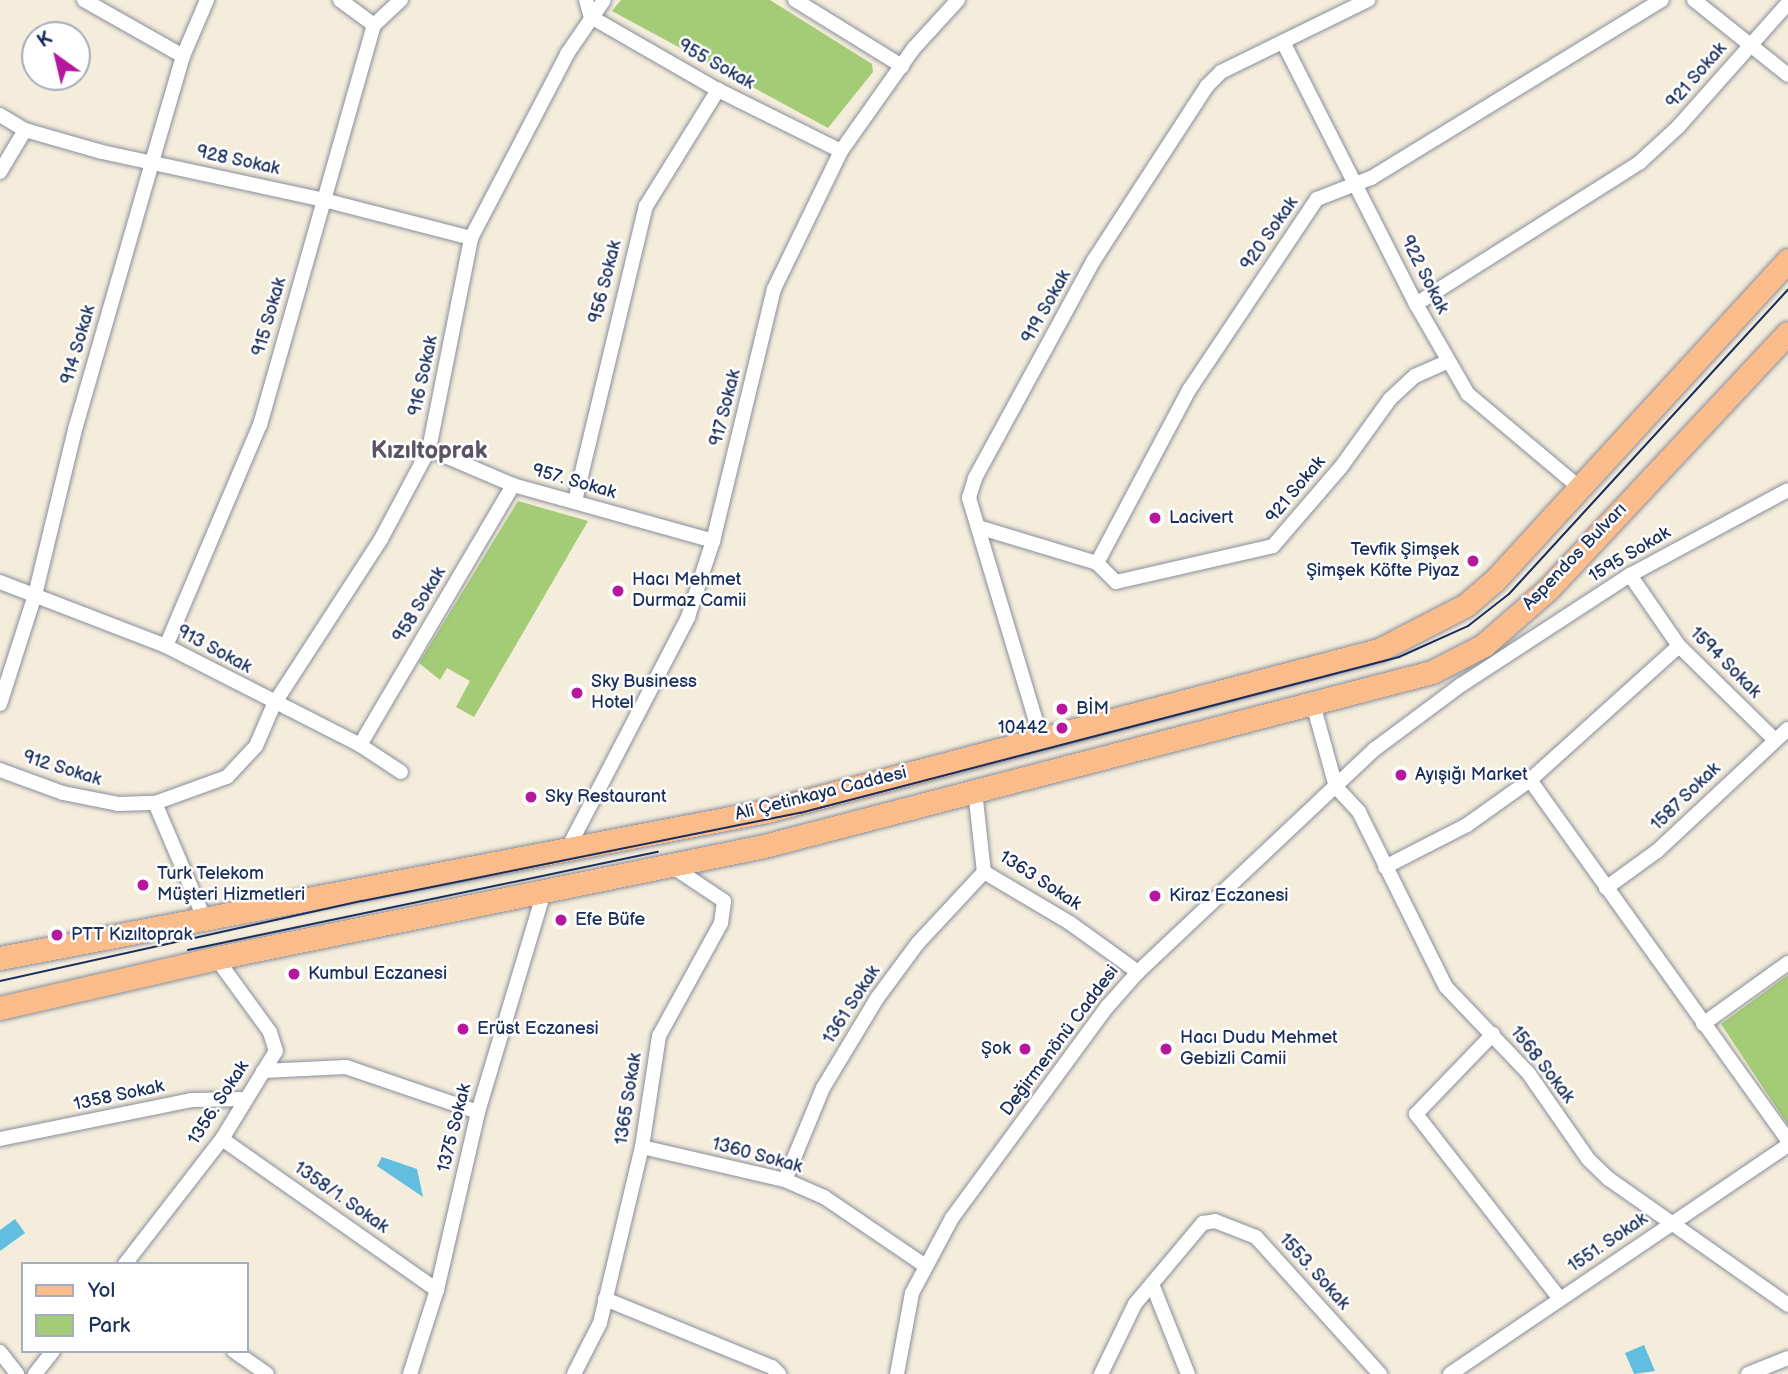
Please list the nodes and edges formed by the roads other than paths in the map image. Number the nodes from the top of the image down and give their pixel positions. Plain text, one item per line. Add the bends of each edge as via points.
1 (84, 0) edge
2 (206, 0) edge
3 (340, 0) edge
4 (401, 0) edge
5 (586, 0) edge
6 (604, 0) edge
7 (795, 0) edge
8 (958, 0) edge
9 (1368, 0) edge
10 (1662, 0) edge
11 (1694, 0) edge
12 (1788, 3) edge
13 (591, 17) junction
14 (374, 25) junction
15 (1283, 42) junction
16 (1751, 43) junction
17 (184, 56) junction
18 (902, 66) junction
19 (1788, 75) edge
20 (718, 90) junction
21 (0, 115) edge
22 (25, 130) junction
23 (841, 151) junction
24 (152, 162) junction
25 (0, 172) edge
26 (1357, 184) junction
27 (324, 200) junction
28 (471, 238) junction
29 (1788, 260) edge
30 (1416, 304) junction
31 (1788, 333) edge
32 (1448, 361) junction
33 (429, 449) junction
34 (513, 485) junction
35 (1580, 488) junction
36 (1788, 490) edge
37 (575, 501) junction
38 (978, 527) junction
39 (713, 541) junction
40 (1097, 564) junction
41 (1630, 575) junction
42 (0, 582) edge
43 (35, 595) junction
44 (166, 646) junction
45 (1679, 646) junction
46 (0, 704) edge
47 (274, 704) junction
48 (1313, 704) junction
49 (1788, 729) edge
50 (1041, 738) junction
51 (1774, 739) junction
52 (360, 745) junction
53 (0, 770) edge
54 (401, 772) dead end
55 (1530, 780) junction
56 (1336, 787) junction
57 (975, 792) junction
58 (187, 794) joint
59 (155, 803) junction
60 (569, 846) junction
61 (670, 865) junction
62 (1385, 867) junction
63 (984, 872) junction
64 (1606, 888) junction
65 (544, 892) junction
66 (197, 922) junction
67 (0, 958) edge
68 (216, 958) junction
69 (1788, 963) edge
70 (1138, 972) junction
71 (0, 1008) edge
72 (1703, 1024) junction
73 (1493, 1034) junction
74 (263, 1071) junction
75 (246, 1099) junction
76 (478, 1112) junction
77 (0, 1139) edge
78 (222, 1139) junction
79 (1788, 1143) edge
80 (642, 1147) junction
81 (785, 1180) junction
82 (1670, 1224) junction
83 (127, 1262) edge
84 (924, 1265) junction
85 (1152, 1284) junction
86 (437, 1290) junction
87 (605, 1299) junction
88 (1560, 1299) junction
89 (1788, 1305) edge
90 (0, 1352) edge
91 (52, 1353) edge
92 (237, 1353) edge
93 (1788, 1358) edge
94 (17, 1374) edge
95 (35, 1374) edge
96 (267, 1374) edge
97 (410, 1374) edge
98 (574, 1374) edge
99 (779, 1374) edge
100 (897, 1374) edge
101 (1101, 1374) edge
102 (1188, 1374) edge
103 (1380, 1374) edge
104 (1450, 1374) edge
105 (1748, 1374) edge

1 - 17 street
2 - 17 street, 914 Sokak
3 - 14 street
4 - 14 street
5 - 13 street
6 - 13 street, 916 Sokak
7 - 18 street
8 - 18 street, 917 Sokak
9 - 15 street, 919 Sokak
10 - 26 street, 920 Sokak
11 - 16 street
12 - 16 street, 921 Sokak
13 - 20 street, 955 Sokak
13 - 28 street, 916 Sokak
14 - 27 street, 915 Sokak
15 - 26 street, 922 Sokak
15 - 38 street, 919 Sokak via 1221,72 1207,86 1094,260 975,478 970,498
16 - 19 street
16 - 30 street, 921 Sokak via 1678,127 1639,163
17 - 24 street, 914 Sokak
18 - 23 street, 917 Sokak
20 - 23 street, 955 Sokak
20 - 37 street, 956 Sokak via 646,206
21 - 22 street, 928 Sokak
22 - 24 street, 928 Sokak
22 - 25 street
23 - 39 street, 917 Sokak via 774,289
24 - 27 street, 928 Sokak
24 - 43 street, 914 Sokak via 76,426
26 - 30 street, 922 Sokak
26 - 40 street, 920 Sokak via 1317,199 1288,237 1189,390
27 - 28 street, 928 Sokak
27 - 44 street, 915 Sokak via 260,425
28 - 33 street, 916 Sokak
29 - 35 main road
30 - 32 street, 922 Sokak
31 - 48 main road, Aspendos Bulvarı via 1549,588 1500,632 1432,672
32 - 35 street, 922 Sokak via 1468,394
32 - 40 street, 921 Sokak via 1416,376 1390,399 1341,467 1273,546 1116,582
33 - 34 street, 957. Sokak
33 - 47 street, 916 Sokak via 381,539
34 - 37 street, 957. Sokak
34 - 52 street, 958 Sokak
35 - 50 main road, Ali Çetinkaya Caddesi via 1495,580 1466,606 1423,631 1354,659
36 - 41 street, 1595 Sokak
37 - 39 street, 957. Sokak
38 - 40 street, 921 Sokak
38 - 50 street, 919 Sokak
39 - 60 street, 917 Sokak via 688,617
41 - 45 street, 1594 Sokak
41 - 56 street, 1595 Sokak via 1461,685 1375,749
42 - 43 street, 913 Sokak
43 - 44 street, 913 Sokak
43 - 46 street, 914 Sokak
44 - 47 street, 913 Sokak
45 - 51 street, 1594 Sokak
45 - 55 street
47 - 52 street, 913 Sokak
47 - 58 street, 916 Sokak via 256,746 227,777
48 - 56 street
48 - 57 main road, Aspendos Bulvarı
49 - 51 street, 1587 Sokak
50 - 60 main road, Ali Çetinkaya Caddesi via 767,811
51 - 64 street, 1587 Sokak via 1657,851
52 - 54 street, 913 Sokak
53 - 59 street, 912 Sokak via 63,793 118,804
55 - 62 street via 1467,825
55 - 64 street
56 - 62 street, 1568 Sokak via 1359,812
56 - 70 street, Değirmenönü Caddesi
57 - 61 main road, Aspendos Bulvarı
57 - 63 street, 1363 Sokak
58 - 59 street, 912 Sokak
59 - 66 street via 201,911
60 - 66 main road, Ali Çetinkaya Caddesi
61 - 65 main road, Aspendos Bulvarı
61 - 80 street, 1365 Sokak via 724,901 720,923 659,1036
62 - 73 street, 1568 Sokak via 1446,987
63 - 70 street, 1363 Sokak via 1070,923
63 - 81 street, 1361 Sokak via 918,943 878,997 823,1088
64 - 72 street
65 - 68 main road, Aspendos Bulvarı
65 - 76 street, 1375 Sokak
66 - 67 main road, Ali Çetinkaya Caddesi
68 - 71 main road, Aspendos Bulvarı
68 - 74 street, 1356. Sokak via 270,1032 276,1051
69 - 72 street
70 - 84 street, Değirmenönü Caddesi via 1107,1007 952,1218
72 - 79 street
73 - 82 street, 1568 Sokak via 1529,1074 1588,1159
73 - 88 street via 1416,1114
74 - 75 street, 1356. Sokak
74 - 76 street via 346,1067
75 - 77 street, 1358 Sokak via 191,1100
75 - 78 street, 1356. Sokak
76 - 86 street, 1375 Sokak
78 - 83 street, 1356. Sokak
78 - 86 street, 1358/1. Sokak
79 - 82 street, 1551. Sokak
80 - 81 street, 1360 Sokak
80 - 87 street, 1365 Sokak
81 - 84 street, 1360 Sokak via 824,1197
82 - 88 street, 1551. Sokak
82 - 89 street, 1568 Sokak
84 - 100 street, Değirmenönü Caddesi via 912,1293
85 - 101 street via 1135,1304
85 - 102 street
85 - 103 street, 1553. Sokak via 1203,1223 1214,1221 1256,1237
86 - 97 street, 1375 Sokak
87 - 98 street, 1365 Sokak via 600,1323
87 - 99 street
88 - 104 street, 1551. Sokak
90 - 94 street
91 - 95 street
92 - 96 street
93 - 105 street

